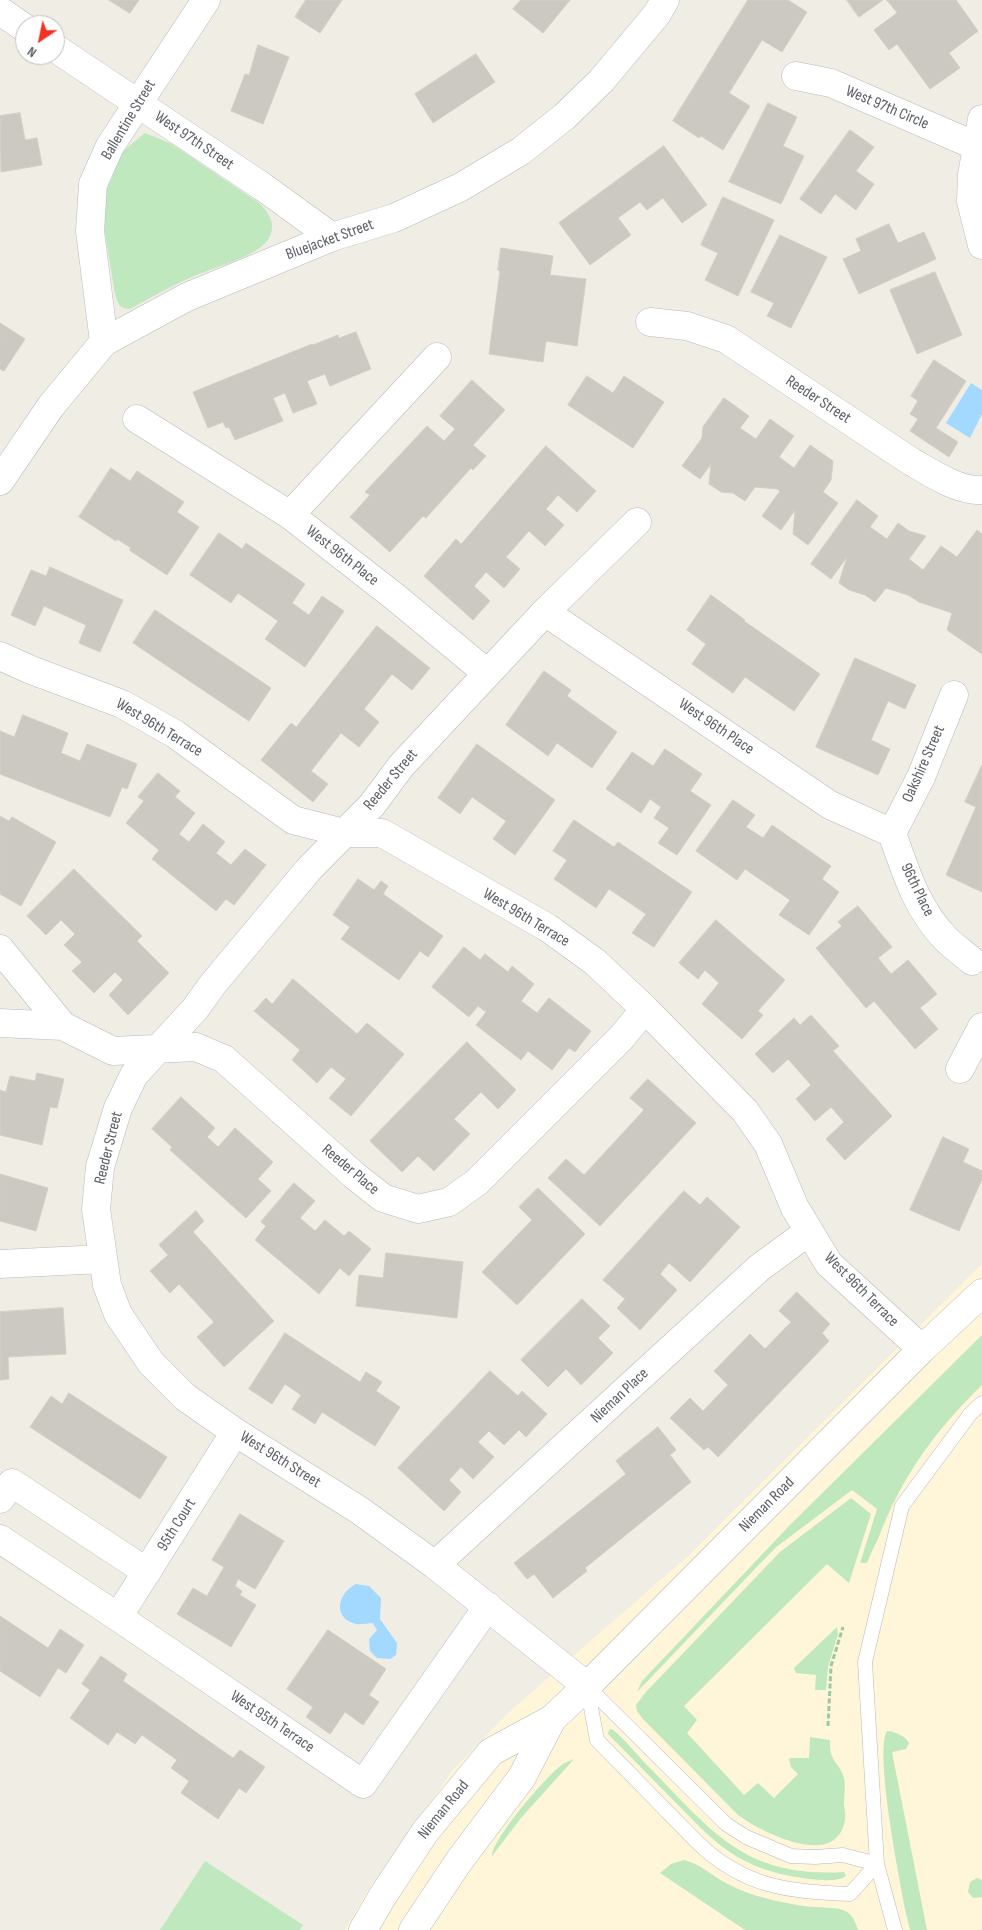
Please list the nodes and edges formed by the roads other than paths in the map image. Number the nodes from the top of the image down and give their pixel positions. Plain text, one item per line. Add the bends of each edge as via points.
1 (206, 0) edge
2 (665, 0) edge
3 (0, 11) edge
4 (15, 21) edge
5 (65, 55) edge
6 (796, 76) dead end
7 (137, 103) junction
8 (982, 119) edge
9 (976, 146) junction
10 (332, 237) junction
11 (982, 245) edge
12 (650, 322) dead end
13 (104, 342) junction
14 (437, 357) dead end
15 (137, 419) dead end
16 (3, 471) edge
17 (982, 490) edge
18 (290, 515) junction
19 (637, 522) dead end
20 (545, 612) junction
21 (0, 656) edge
22 (487, 673) junction
23 (954, 695) dead end
24 (344, 833) junction
25 (892, 833) junction
26 (0, 949) edge
27 (972, 961) dead end
28 (645, 1009) junction
29 (0, 1023) edge
30 (63, 1026) junction
31 (982, 1027) edge
32 (158, 1050) junction
33 (960, 1069) dead end
34 (808, 1232) junction
35 (103, 1258) junction
36 (0, 1264) edge
37 (982, 1293) edge
38 (922, 1350) junction
39 (982, 1403) edge
40 (235, 1432) junction
41 (0, 1499) edge
42 (0, 1539) edge
43 (436, 1565) junction
44 (147, 1572) junction
45 (488, 1606) junction
46 (118, 1617) junction
47 (587, 1686) junction
48 (552, 1719) junction
49 (876, 1864) junction
50 (363, 1930) edge
51 (413, 1930) edge
52 (895, 1930) edge

1 - 7 street, Ballentine Street
2 - 10 street, Bluejacket Street via 601,82 521,151 461,187 394,218
3 - 4 street
5 - 7 street, West 97th Street
6 - 9 street, West 97th Circle via 831,83
7 - 10 street, West 97th Street
7 - 13 street, Ballentine Street via 110,146 93,184 90,231
8 - 9 street
9 - 11 street via 971,201
10 - 13 street, Bluejacket Street via 187,297
12 - 17 street, Reeder Street via 687,326 726,339 942,479
13 - 16 street, Bluejacket Street
14 - 18 street, West 96th Place
15 - 18 street, West 96th Place
18 - 22 street, West 96th Place
19 - 20 street, Reeder Street
20 - 22 street, Reeder Street
20 - 25 street, West 96th Place via 830,805
21 - 24 street, West 96th Terrace via 122,704 175,734 293,820
22 - 24 street, Reeder Street via 401,766 372,806
23 - 25 street, Oakshire Street via 921,777
24 - 28 street, West 96th Terrace via 382,833 548,928 595,962
24 - 32 street, Reeder Street via 309,869
25 - 27 street, 96th Place via 924,910 945,938
26 - 30 street
28 - 32 street, Reeder Place via 621,1038 477,1182 448,1202 418,1209 382,1198 224,1059 196,1047
28 - 34 street, West 96th Terrace via 745,1111 768,1144
29 - 30 street
30 - 32 street via 113,1052
31 - 33 street
32 - 35 street, Reeder Street via 134,1076 118,1108 100,1168 96,1209
34 - 38 street, West 96th Terrace via 829,1264
34 - 43 street, Nieman Place via 759,1268
35 - 36 street
35 - 40 street, West 96th Street via 107,1285 118,1314 151,1363 185,1397
37 - 38 street, Nieman Road
38 - 47 street, Nieman Road
39 - 49 lane via 971,1413 902,1506 865,1662
40 - 43 street, West 96th Street via 359,1510
40 - 44 street, 95th Court
41 - 44 street via 12,1483
42 - 46 street, West 95th Terrace
43 - 45 street, West 96th Street
44 - 46 street, 95th Court
45 - 46 street, West 95th Terrace via 363,1784
45 - 47 street, West 96th Street
47 - 48 street, Nieman Road
47 - 49 lane via 726,1824 746,1837 791,1856 843,1855
47 - 49 lane via 597,1740 697,1842 724,1864 752,1879 782,1889 850,1894
48 - 50 street, Nieman Road via 491,1752 425,1832
48 - 51 street, Nieman Road via 522,1777 459,1861
49 - 52 lane

